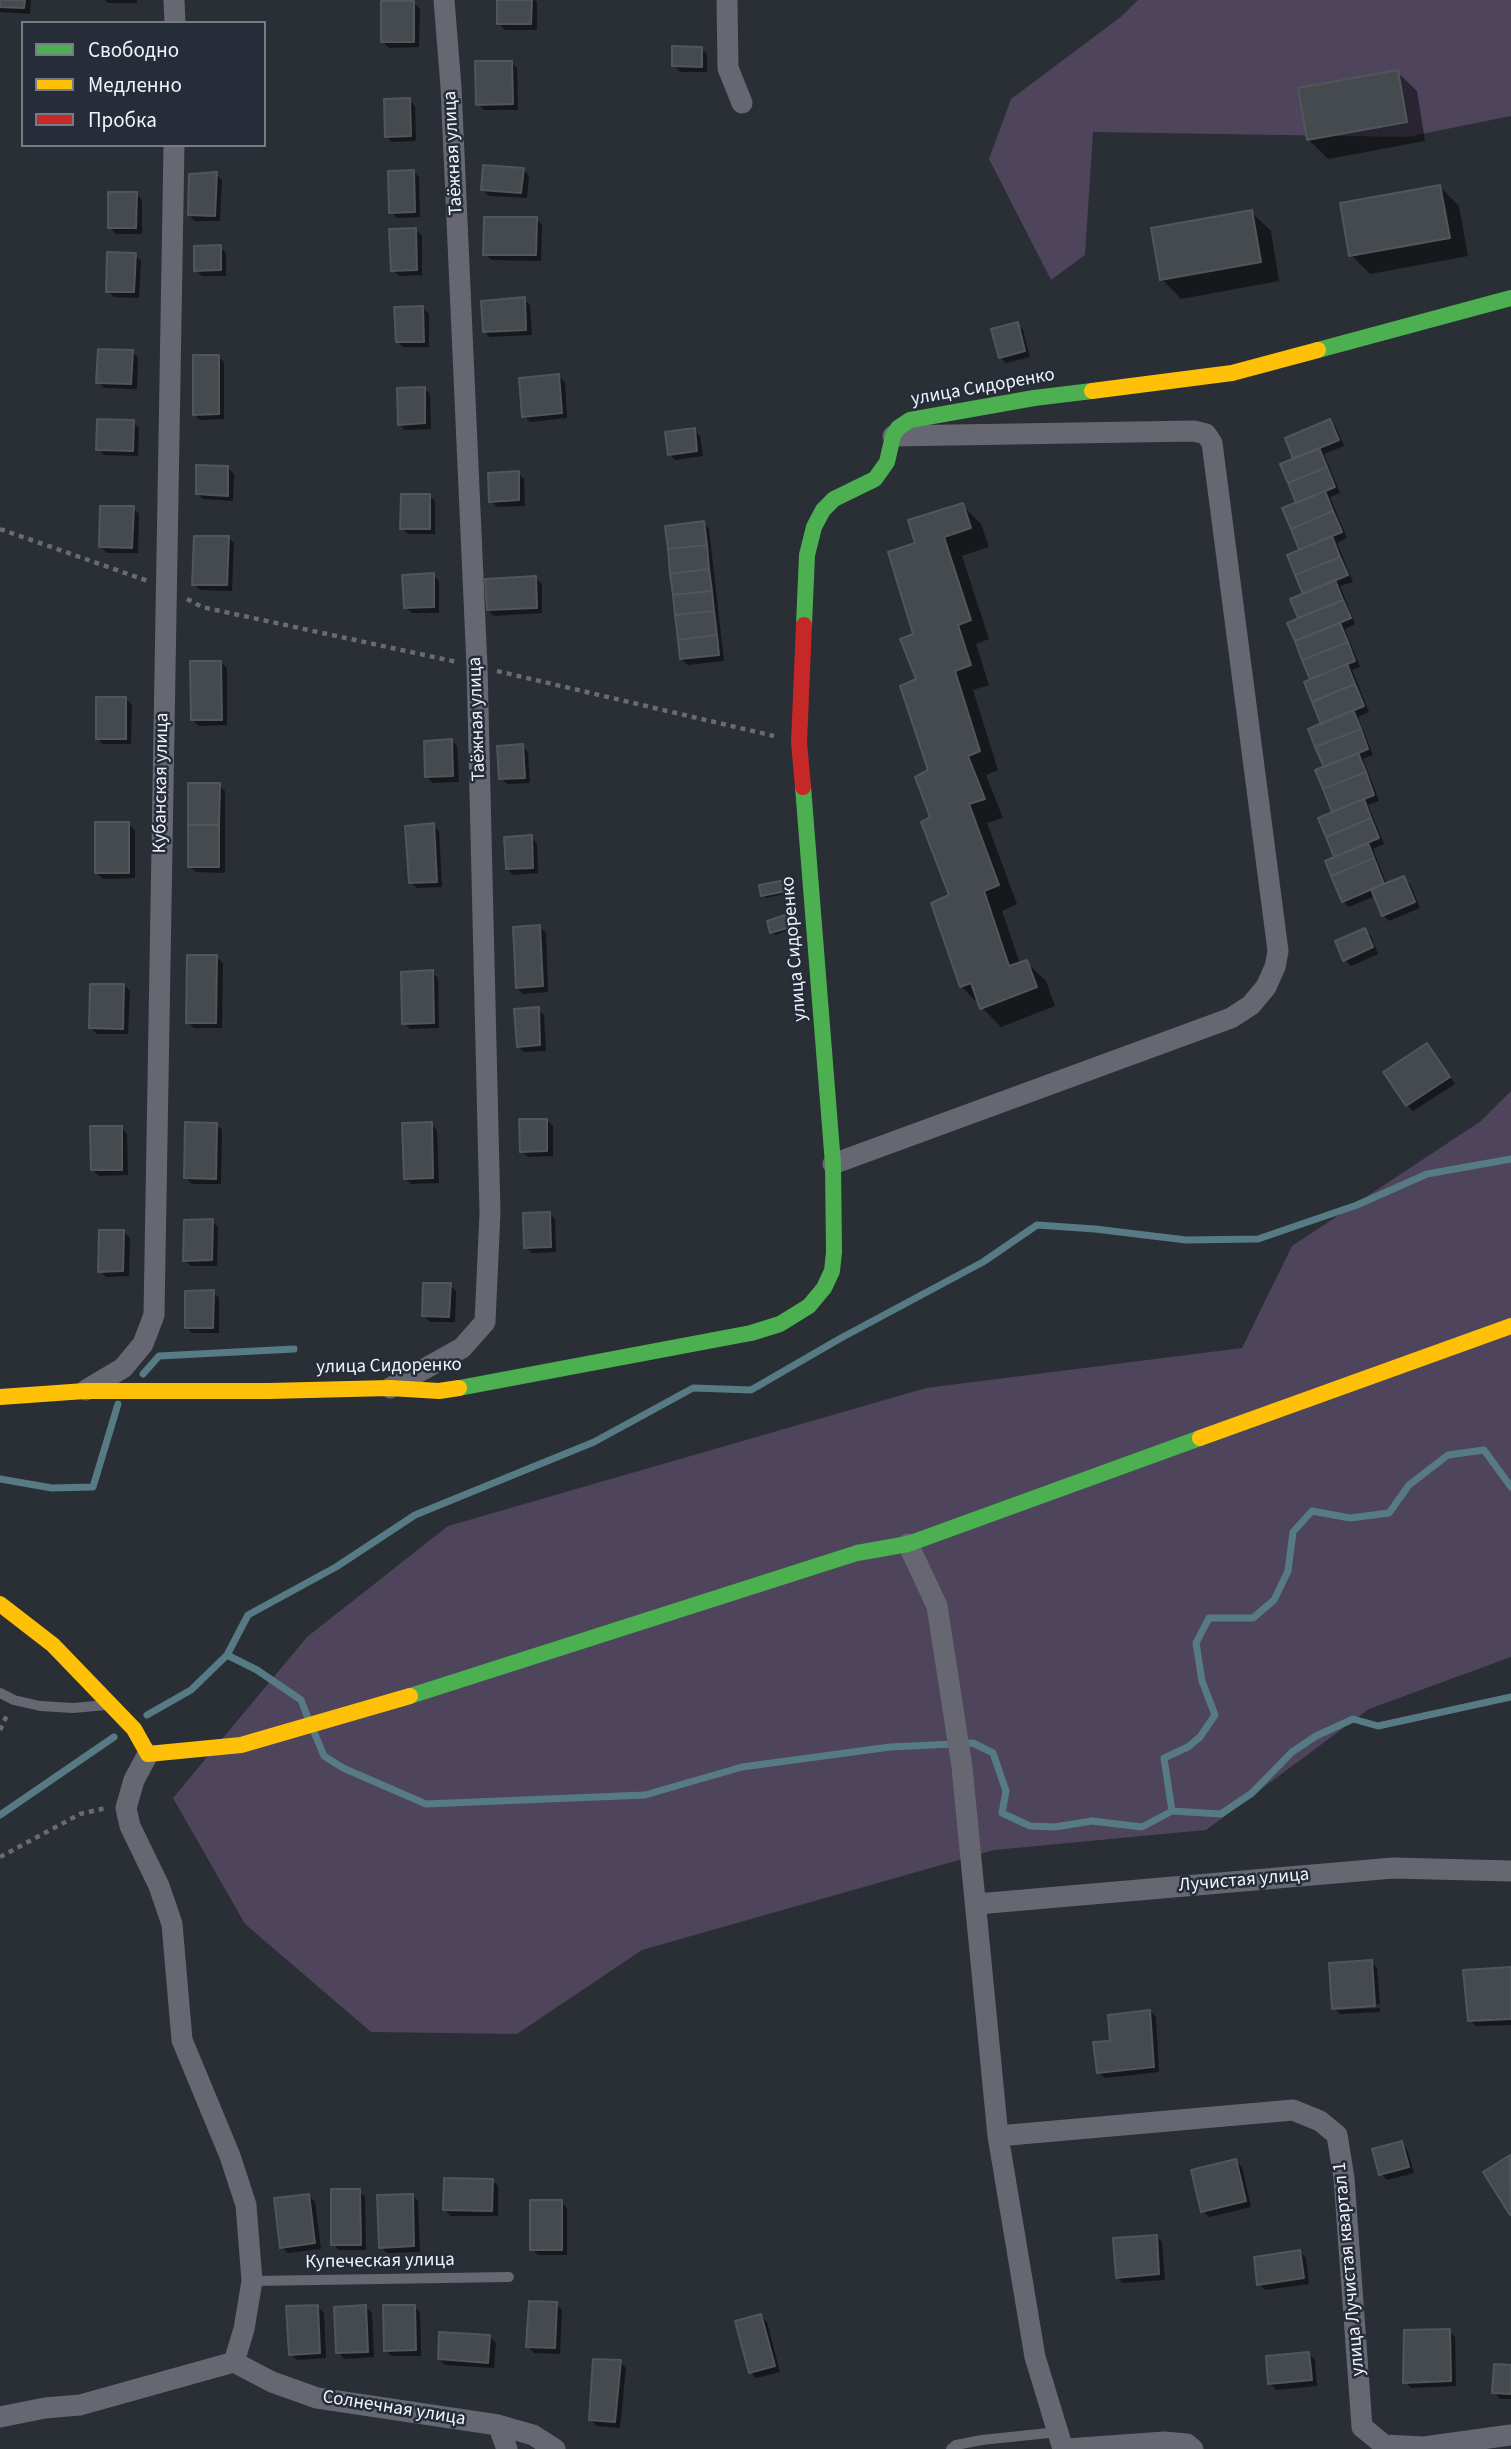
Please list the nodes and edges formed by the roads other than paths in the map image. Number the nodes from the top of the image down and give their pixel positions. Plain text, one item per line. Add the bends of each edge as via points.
1 (174, 0) edge
2 (444, 0) edge
3 (727, 0) edge
4 (174, 21) edge
5 (742, 103) dead end
6 (174, 147) edge
7 (1511, 298) edge
8 (893, 436) junction
9 (834, 1164) junction
10 (1511, 1325) edge
11 (390, 1388) junction
12 (85, 1391) junction
13 (0, 1397) edge
14 (908, 1544) junction
15 (0, 1604) edge
16 (0, 1693) edge
17 (109, 1704) junction
18 (148, 1754) junction
19 (1511, 1871) edge
20 (977, 1904) junction
21 (998, 2136) junction
22 (509, 2277) dead end
23 (252, 2281) junction
24 (234, 2362) junction
25 (0, 2417) edge
26 (498, 2425) junction
27 (1511, 2435) edge
28 (1063, 2443) edge
29 (507, 2449) edge
30 (555, 2449) edge
31 (951, 2449) edge
32 (1194, 2449) edge

1 - 4 street
2 - 11 street, Таёжная улица via 477,666 489,1227 485,1322 462,1348
3 - 5 street via 728,68
6 - 12 street, Кубанская улица via 154,1315 143,1344 123,1368
7 - 8 street, улица Сидоренко via 1232,373 1034,398 910,420
8 - 9 street, улица Сидоренко via 887,461 875,479 834,499 823,510 807,555 799,742
8 - 9 street via 1206,434 1212,443 1278,951 1266,988 1231,1018
9 - 11 street, улица Сидоренко via 832,1271 809,1306 780,1324 495,1382 439,1391
10 - 14 street
11 - 12 street, улица Сидоренко
12 - 13 street, улица Сидоренко
14 - 18 street via 857,1553 439,1688 241,1745
14 - 20 street via 937,1606
15 - 17 street via 53,1645
16 - 17 lane via 40,1706 73,1709
17 - 18 street via 134,1729
18 - 23 street via 126,1808 172,1924 182,2040 246,2205
19 - 20 street, Лучистая улица via 1393,1868
20 - 21 street
21 - 27 street, улица Лучистая квартал 1 via 1293,2109 1320,2121 1337,2135 1344,2178 1362,2427 1384,2445 1424,2447
21 - 28 street via 1035,2357
22 - 23 lane, Купеческая улица
23 - 24 street
24 - 25 street via 80,2405
24 - 26 street, Солнечная улица via 317,2398
26 - 29 street
26 - 30 street, Солнечная улица via 533,2435
28 - 31 lane via 982,2440
28 - 32 street via 1164,2442

